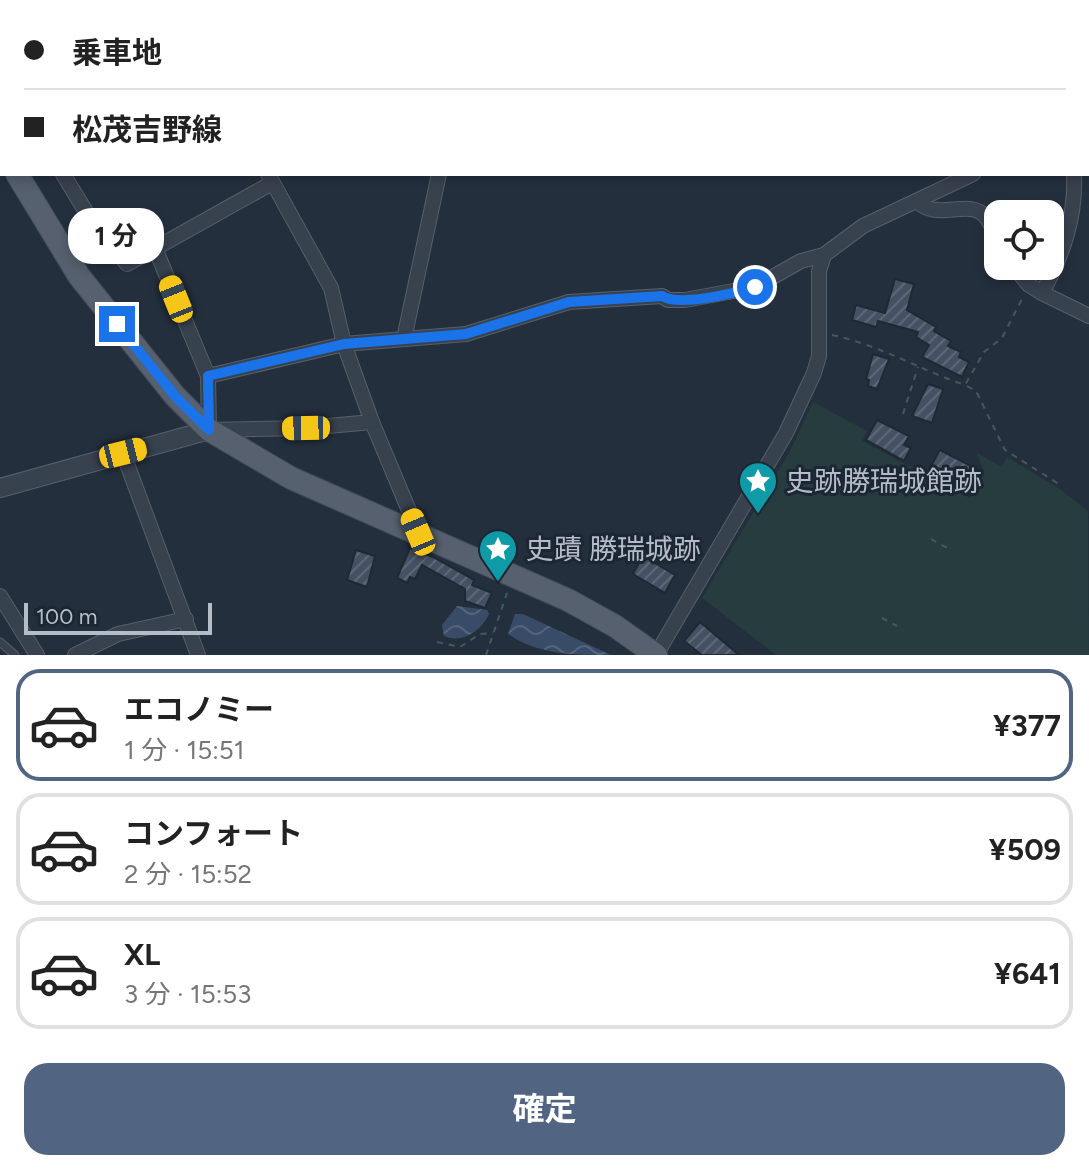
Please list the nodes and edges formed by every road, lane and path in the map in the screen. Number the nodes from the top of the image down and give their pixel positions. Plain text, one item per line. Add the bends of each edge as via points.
1 (64, 176) edge
2 (439, 176) edge
3 (969, 176) edge
4 (1074, 176) edge
5 (270, 179) edge
6 (21, 181) edge
7 (917, 201) junction
8 (984, 215) edge
9 (155, 248) junction
10 (824, 255) junction
11 (1027, 280) edge
12 (1036, 289) junction
13 (1089, 316) edge
14 (820, 332) junction
15 (404, 339) junction
16 (344, 344) junction
17 (918, 367) junction
18 (208, 376) junction
19 (965, 385) junction
20 (903, 414) dead end
21 (372, 422) junction
22 (209, 430) junction
23 (123, 453) junction
24 (1062, 486) dead end
25 (0, 488) edge
26 (418, 532) junction
27 (931, 539) dead end
28 (949, 549) dead end
29 (508, 572) junction
30 (0, 596) edge
31 (882, 618) dead end
32 (186, 619) junction
33 (897, 626) dead end
34 (494, 633) junction
35 (0, 642) edge
36 (437, 642) dead end
37 (15, 655) edge
38 (37, 655) edge
39 (75, 655) edge
40 (198, 655) edge
41 (486, 655) edge
42 (656, 655) edge

1 - 9 street via 127,264
2 - 15 street
3 - 7 street
4 - 12 street via 1072,221 1055,268
5 - 9 street
5 - 16 street via 331,288
6 - 22 main road via 79,276 175,396
7 - 8 street via 932,211 975,210
7 - 10 street via 863,226
9 - 18 street
10 - 14 street via 819,271
10 - 15 street via 739,292 685,300 662,296 569,302 466,334
11 - 12 street
12 - 13 street
12 - 19 path via 1002,338 984,352
14 - 17 path via 879,347
14 - 42 street via 814,373 786,433
15 - 16 street
16 - 18 street
16 - 21 street
17 - 19 path
17 - 20 path
18 - 22 street
19 - 24 path via 976,391 1005,450
21 - 22 street
21 - 26 street
22 - 23 street
22 - 26 main road via 291,478
23 - 25 street
23 - 32 street
26 - 29 main road
27 - 28 path
29 - 34 path
29 - 42 main road via 615,626
30 - 38 street
31 - 33 path
32 - 39 street via 118,634
32 - 40 street
34 - 36 path via 480,634 460,647
34 - 41 path
35 - 37 lane

